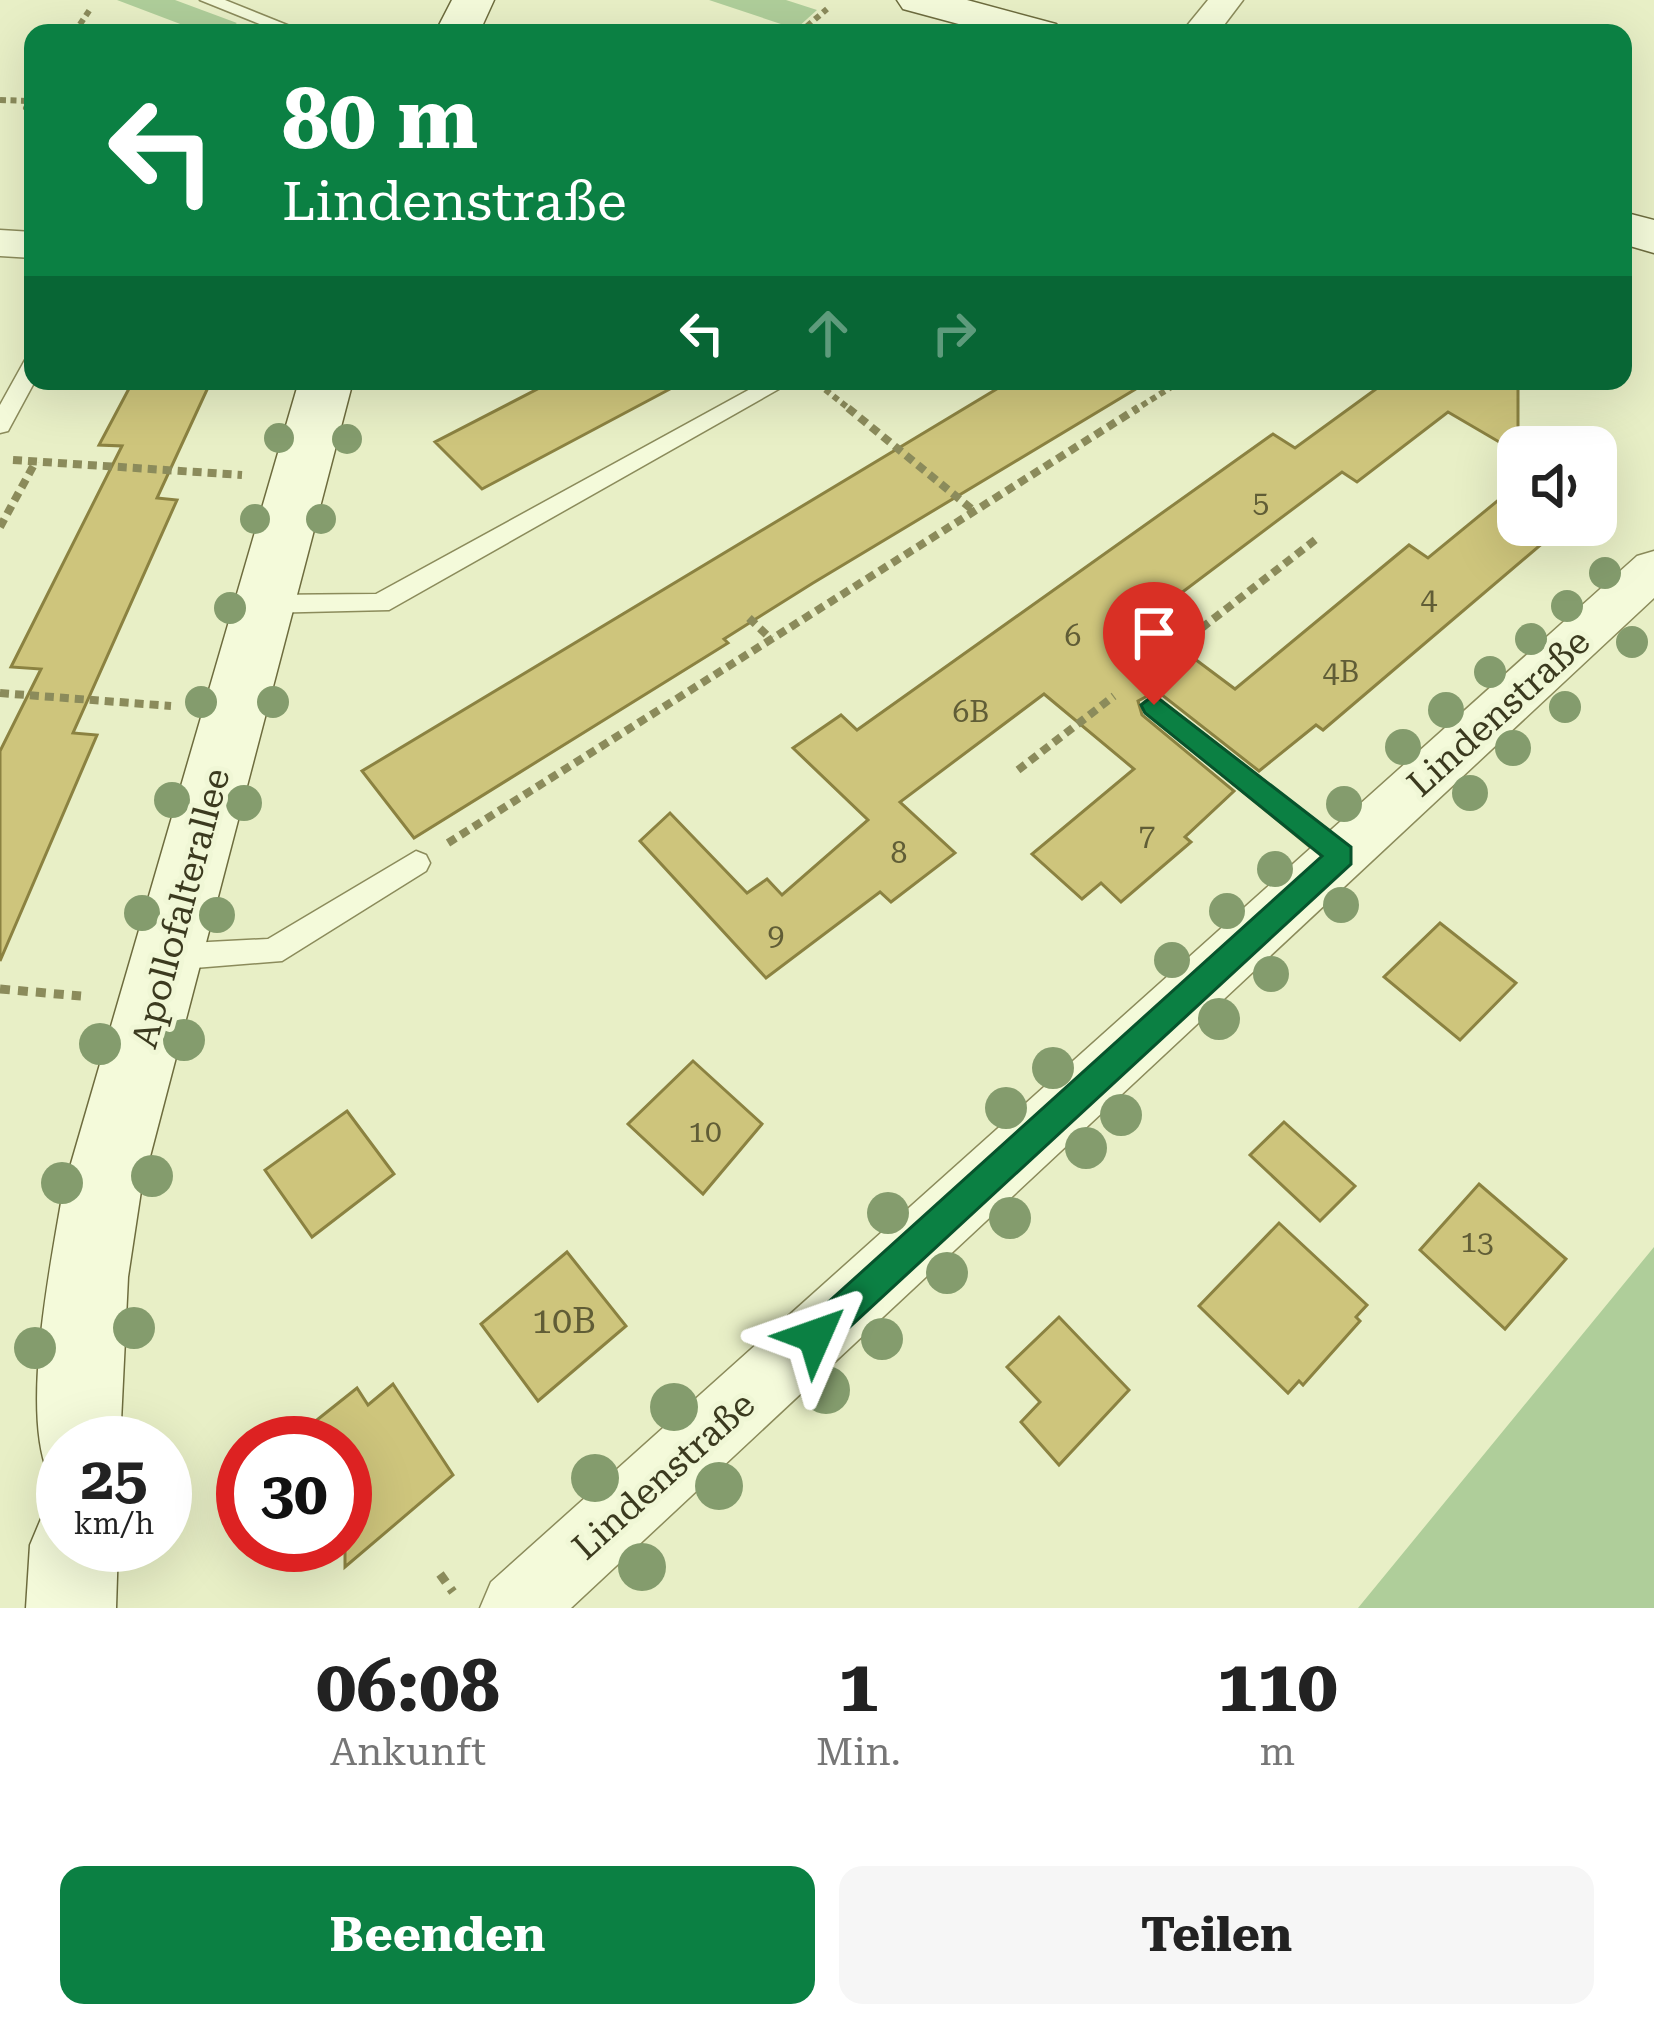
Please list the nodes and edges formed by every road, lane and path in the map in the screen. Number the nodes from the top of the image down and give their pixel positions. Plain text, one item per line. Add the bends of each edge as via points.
1 (209, 0) edge
2 (918, 0) edge
3 (1226, 0) edge
4 (91, 8) dead end
5 (827, 8) dead end
6 (80, 24) edge
7 (274, 24) edge
8 (809, 24) edge
9 (1007, 24) edge
10 (1206, 24) edge
11 (24, 381) edge
12 (323, 390) edge
13 (766, 390) edge
14 (826, 390) edge
15 (1167, 390) edge
16 (0, 425) edge
17 (0, 459) edge
18 (36, 461) junction
19 (242, 475) dead end
20 (974, 512) junction
21 (0, 527) edge
22 (1319, 537) dead end
23 (1654, 569) edge
24 (263, 604) junction
25 (749, 618) dead end
26 (771, 639) junction
27 (1146, 671) dead end
28 (1129, 685) dead end
29 (0, 693) edge
30 (1154, 705) dead end
31 (172, 706) dead end
32 (1018, 770) dead end
33 (1341, 856) junction
34 (425, 857) joint
35 (166, 958) junction
36 (0, 989) edge
37 (81, 996) dead end
38 (80, 1416) edge
39 (73, 1572) edge
40 (71, 1608) edge
41 (517, 1608) edge

1 - 7 lane
2 - 9 street
3 - 10 street
4 - 6 path
5 - 8 path
11 - 16 lane
12 - 24 street, Apollofalterallee
13 - 24 lane via 380,602
14 - 20 path
15 - 20 path
17 - 18 path
18 - 19 path
18 - 21 path
20 - 26 path
22 - 27 path
23 - 33 street, Lindenstraße
24 - 35 street, Apollofalterallee
25 - 26 path
26 - 34 path
28 - 32 path
29 - 31 path
30 - 33 lane
33 - 41 street, Lindenstraße
34 - 35 lane via 272,952
35 - 38 street, Apollofalterallee via 102,1191
36 - 37 path
39 - 40 street

